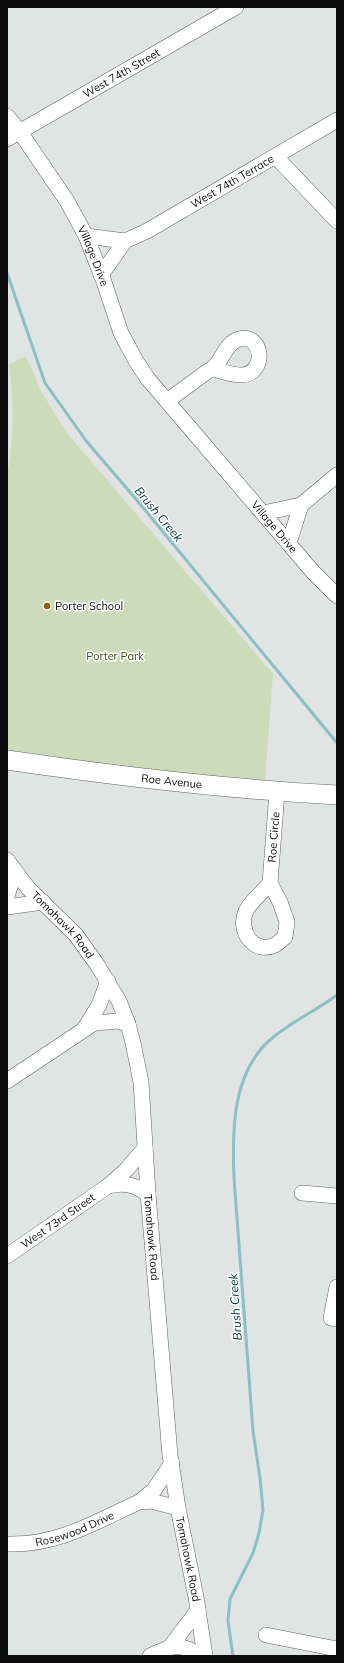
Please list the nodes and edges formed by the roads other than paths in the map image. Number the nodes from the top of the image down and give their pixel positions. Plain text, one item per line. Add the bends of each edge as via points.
1 (236, 7) edge
2 (7, 116) edge
3 (337, 120) edge
4 (14, 135) edge
5 (276, 157) junction
6 (337, 221) edge
7 (86, 236) junction
8 (126, 241) junction
9 (102, 275) junction
10 (213, 369) dead end
11 (167, 401) junction
12 (337, 475) edge
13 (301, 505) junction
14 (263, 513) junction
15 (289, 543) junction
16 (337, 596) edge
17 (7, 760) edge
18 (277, 792) junction
19 (334, 795) edge
20 (11, 866) edge
21 (270, 882) dead end
22 (7, 896) edge
23 (42, 902) junction
24 (7, 907) edge
25 (108, 981) junction
26 (128, 1024) junction
27 (85, 1028) junction
28 (7, 1081) edge
29 (145, 1148) junction
30 (108, 1186) junction
31 (302, 1193) dead end
32 (148, 1194) junction
33 (337, 1196) edge
34 (7, 1256) edge
35 (337, 1287) edge
36 (334, 1318) edge
37 (172, 1463) junction
38 (139, 1502) junction
39 (178, 1508) junction
40 (7, 1544) edge
41 (198, 1610) junction
42 (266, 1635) dead end
43 (170, 1647) junction
44 (337, 1649) edge
45 (150, 1656) edge
46 (204, 1656) edge

1 - 4 street, West 74th Street
2 - 4 street, Village Drive
3 - 5 street, West 74th Terrace
4 - 7 street, Village Drive via 67,201
5 - 6 street
5 - 8 street, West 74th Terrace
7 - 8 street
7 - 9 street, Village Drive
8 - 9 street, West 74th Terrace
9 - 11 street, Village Drive via 121,333 148,380
10 - 11 street
11 - 14 street, Village Drive
12 - 13 street
13 - 14 street
13 - 15 street
14 - 15 street, Village Drive
15 - 16 street, Village Drive
17 - 18 main road, Roe Avenue via 123,776
18 - 19 main road, Roe Avenue
18 - 21 street, Roe Circle
20 - 22 street
20 - 23 street, Tomahawk Road
23 - 24 street
23 - 25 street, Tomahawk Road via 76,935
25 - 26 street, Tomahawk Road
25 - 27 street via 99,1004
26 - 27 street via 109,1021 94,1023
26 - 29 street, Tomahawk Road via 141,1082
27 - 28 street
29 - 30 street, West 73rd Street
29 - 32 street, Tomahawk Road
30 - 32 street, West 73rd Street via 128,1184
30 - 34 street, West 73rd Street
31 - 33 street
32 - 37 street, Tomahawk Road
35 - 36 street
37 - 38 street, Rosewood Drive via 154,1490
37 - 39 street, Tomahawk Road
38 - 39 street, Rosewood Drive via 151,1501
38 - 40 street, Rosewood Drive via 66,1536 35,1543
39 - 41 street, Tomahawk Road
41 - 43 street
41 - 46 street, Tomahawk Road
42 - 44 street
43 - 45 street
43 - 46 street via 184,1647

